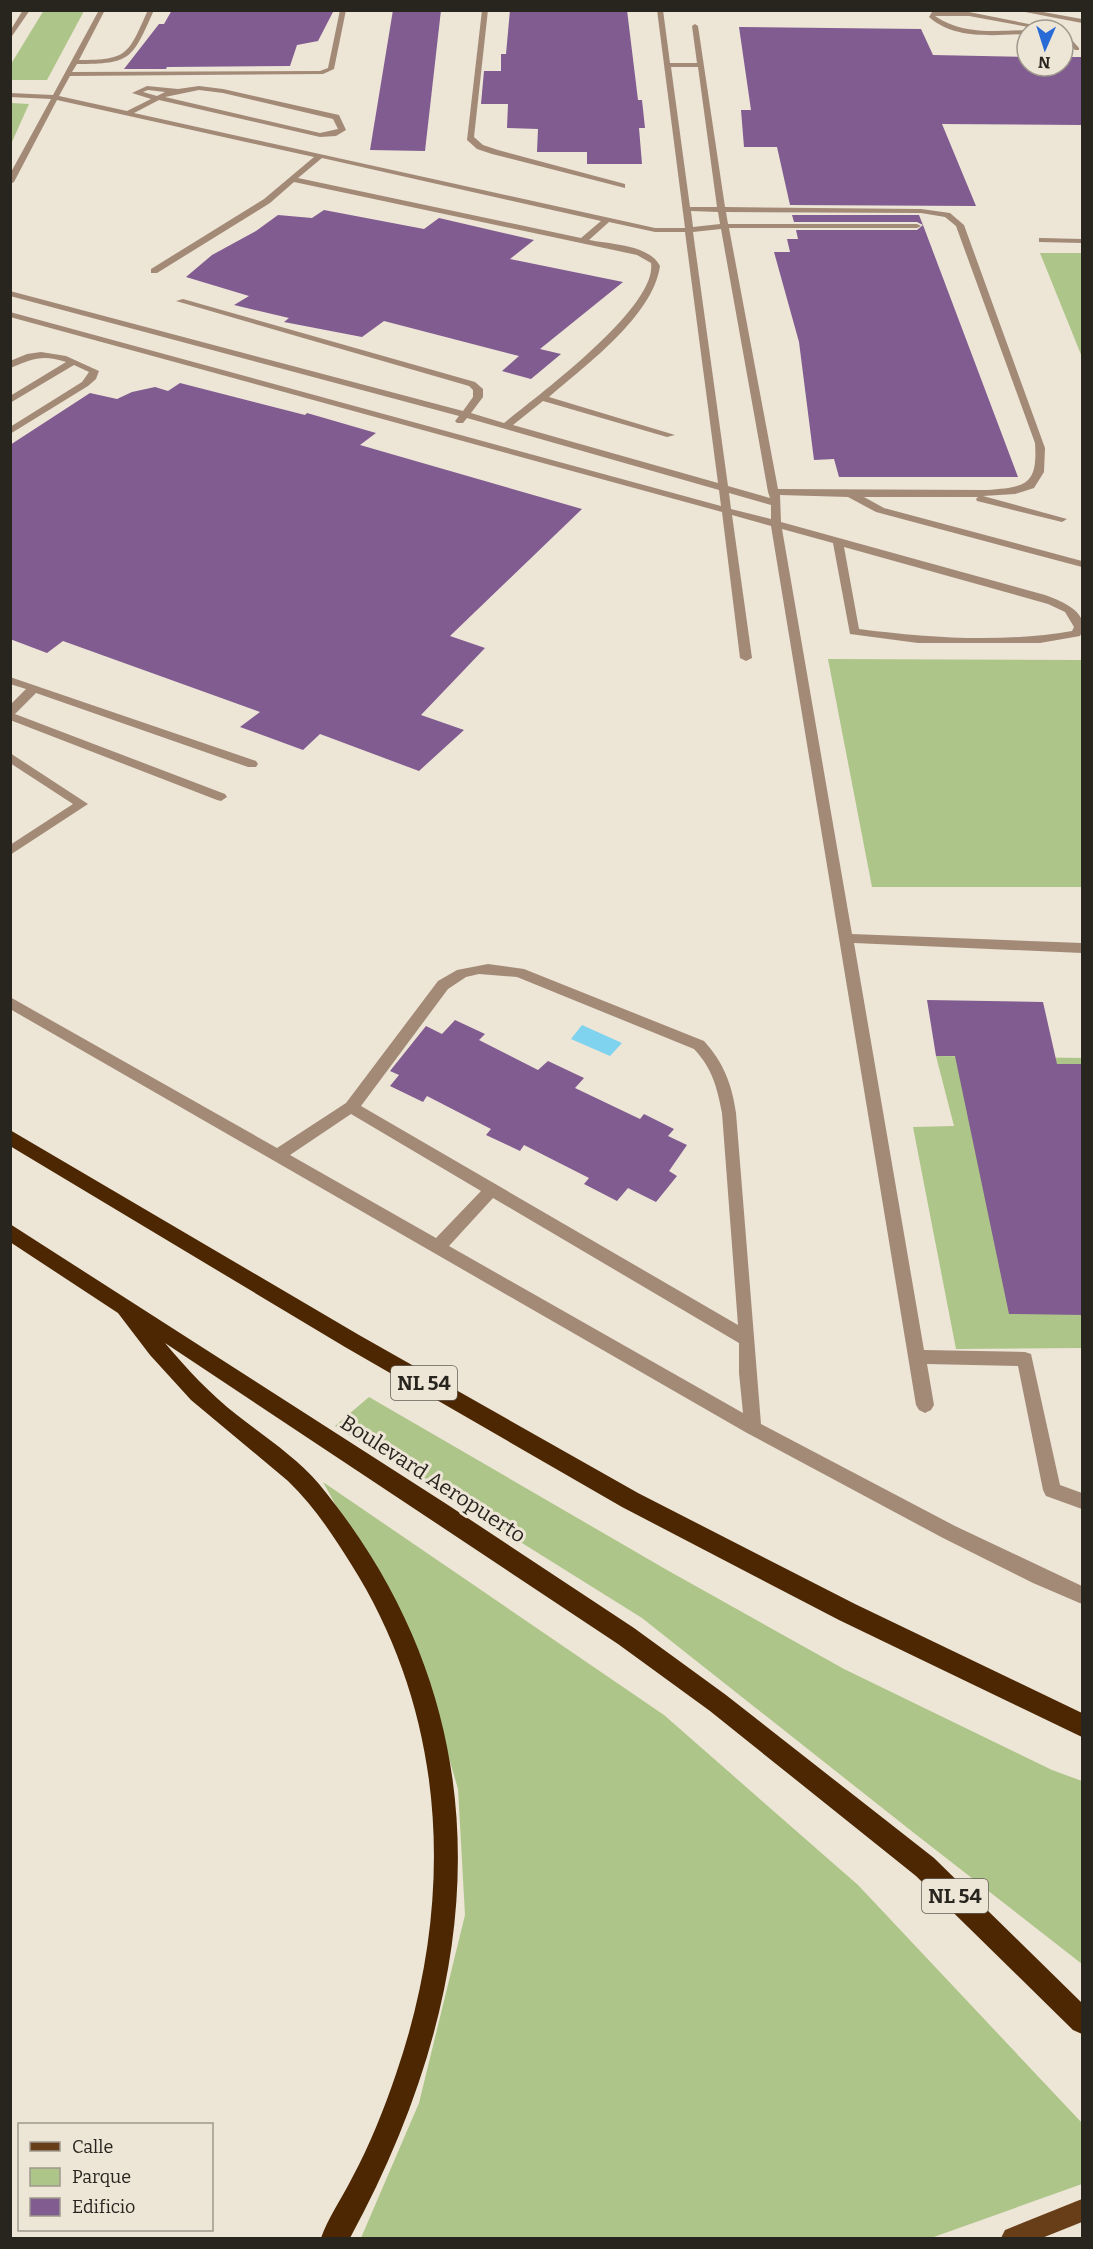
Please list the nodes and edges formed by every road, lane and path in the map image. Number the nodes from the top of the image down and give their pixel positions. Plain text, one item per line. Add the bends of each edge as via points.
1 (27, 10) edge
2 (102, 10) edge
3 (151, 10) edge
4 (344, 10) edge
5 (485, 10) edge
6 (660, 10) edge
7 (1018, 10) edge
8 (1083, 21) edge
9 (1015, 22) edge
10 (695, 26) dead end
11 (1015, 32) edge
12 (10, 38) edge
13 (1075, 45) edge
14 (1077, 48) dead end
15 (73, 62) junction
16 (667, 64) junction
17 (700, 65) junction
18 (66, 74) junction
19 (177, 91) junction
20 (10, 95) edge
21 (54, 97) junction
22 (158, 98) junction
23 (128, 113) junction
24 (320, 156) junction
25 (291, 179) junction
26 (10, 182) edge
27 (622, 186) dead end
28 (686, 209) junction
29 (723, 211) junction
30 (608, 219) junction
31 (726, 226) junction
32 (917, 226) dead end
33 (687, 230) junction
34 (1042, 240) dead end
35 (1083, 241) edge
36 (582, 242) junction
37 (154, 271) dead end
38 (10, 293) edge
39 (180, 301) dead end
40 (10, 314) edge
41 (72, 363) junction
42 (10, 365) edge
43 (322, 388) junction
44 (540, 397) junction
45 (10, 400) edge
46 (466, 415) junction
47 (506, 426) junction
48 (10, 431) edge
49 (447, 433) junction
50 (670, 435) dead end
51 (724, 489) junction
52 (773, 492) junction
53 (849, 493) junction
54 (961, 494) junction
55 (776, 503) junction
56 (728, 512) junction
57 (1062, 519) dead end
58 (776, 524) junction
59 (838, 542) junction
60 (1081, 564) dead end
61 (746, 658) dead end
62 (10, 680) edge
63 (34, 688) junction
64 (10, 714) edge
65 (10, 757) edge
66 (252, 764) dead end
67 (221, 797) dead end
68 (10, 851) edge
69 (847, 938) junction
70 (1083, 948) edge
71 (10, 1002) edge
72 (351, 1107) junction
73 (10, 1137) edge
74 (279, 1155) junction
75 (492, 1190) junction
76 (10, 1232) edge
77 (438, 1247) junction
78 (120, 1302) junction
79 (747, 1339) junction
80 (918, 1357) junction
81 (925, 1405) dead end
82 (753, 1428) junction
83 (1083, 1501) edge
84 (1083, 1595) edge
85 (1083, 1725) edge
86 (1083, 2021) edge
87 (1083, 2211) edge
88 (335, 2238) edge
89 (1012, 2238) edge

1 - 12 street
2 - 15 street
3 - 15 street via 125,59
4 - 18 street via 331,69 321,74
5 - 27 street via 470,138 495,152
6 - 16 street
7 - 8 street
9 - 11 street via 969,14 932,14 938,22 957,30
10 - 17 street
13 - 14 street
15 - 18 street
16 - 17 street
16 - 28 street
17 - 29 street
18 - 21 street
19 - 22 street
19 - 22 street via 154,87 136,93
19 - 22 street via 213,89 330,115 338,120 342,130 320,135
20 - 21 street
21 - 23 street
21 - 26 street
22 - 23 street
23 - 24 street
24 - 25 street
24 - 30 street
25 - 36 street
25 - 37 street via 267,201
28 - 29 street
28 - 33 street
29 - 31 street
29 - 54 street via 921,211 947,215 960,225 1040,443 1041,461 1033,484 1024,490
30 - 33 street via 655,230
30 - 36 street
31 - 32 street
31 - 33 street
31 - 52 street
33 - 51 street
34 - 35 street
36 - 44 street via 651,258 657,272 654,286 620,329
38 - 43 street
39 - 46 street via 472,384 478,389 478,397
40 - 43 street
41 - 42 street via 50,354 37,354
41 - 45 street
41 - 48 street via 94,371 91,379
43 - 46 street
43 - 49 street
44 - 47 street
44 - 50 street
46 - 47 street
46 - 49 street
47 - 51 street
49 - 56 street
51 - 55 street
51 - 56 street
52 - 53 street
52 - 55 street
53 - 54 street
53 - 60 street via 880,510
54 - 57 street
55 - 58 street
56 - 58 street
56 - 61 street
58 - 59 street
58 - 69 street
59 - 59 street via 1065,607 1080,627 1076,634 1040,640 918,640 854,632
62 - 63 street
63 - 64 street
63 - 66 street
64 - 67 street
65 - 68 street via 82,804
69 - 70 street
69 - 80 street
71 - 74 street
72 - 74 street
72 - 75 street
72 - 79 street via 443,985 471,969 519,972 699,1045 714,1060 724,1083 729,1113
73 - 85 highway, NL 54 via 352,1341 630,1500 847,1612
74 - 77 street
75 - 77 street
75 - 79 street
76 - 78 highway, Boulevard Aeropuerto / NL 54
77 - 82 street
78 - 86 highway, Boulevard Aeropuerto / NL 54 via 626,1636 925,1867
78 - 88 highway via 208,1403 298,1476 332,1517 390,1612 431,1726 441,1771 446,1835 445,1902 436,1973 405,2088 377,2157
79 - 82 street
80 - 81 street
80 - 83 street via 1025,1359 1052,1490
82 - 84 street via 949,1532
87 - 89 main road

